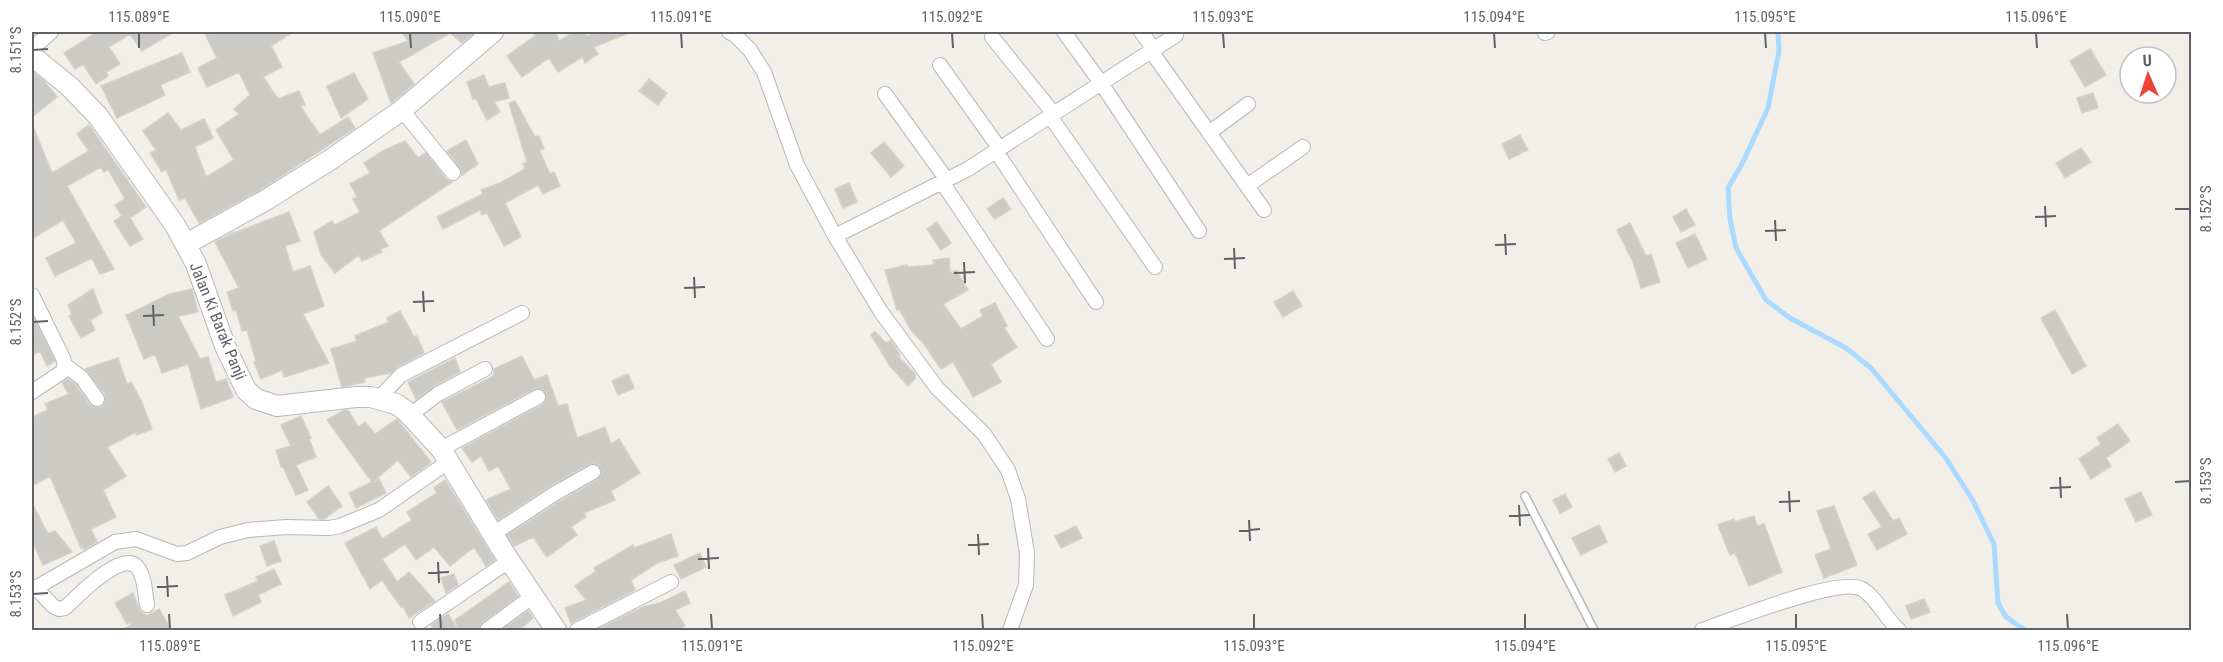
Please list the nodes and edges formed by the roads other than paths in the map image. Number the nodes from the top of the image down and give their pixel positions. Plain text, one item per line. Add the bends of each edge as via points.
1 (51, 32) edge
2 (494, 32) edge
3 (729, 32) edge
4 (1064, 32) edge
5 (1141, 32) edge
6 (1176, 35) dead end
7 (992, 37) dead end
8 (1152, 50) junction
9 (32, 55) edge
10 (940, 65) dead end
11 (1101, 83) junction
12 (885, 94) dead end
13 (1248, 104) dead end
14 (402, 110) junction
15 (1052, 115) junction
16 (1209, 132) junction
17 (1303, 147) dead end
18 (998, 150) junction
19 (453, 173) dead end
20 (945, 181) junction
21 (1247, 186) junction
22 (1264, 210) dead end
23 (1199, 231) dead end
24 (835, 236) junction
25 (186, 243) junction
26 (1155, 267) dead end
27 (32, 295) edge
28 (1096, 302) dead end
29 (522, 313) dead end
30 (1047, 339) dead end
31 (65, 365) junction
32 (485, 369) dead end
33 (32, 392) edge
34 (538, 397) dead end
35 (98, 399) dead end
36 (378, 399) junction
37 (410, 415) junction
38 (445, 456) junction
39 (593, 472) dead end
40 (1525, 496) dead end
41 (493, 534) junction
42 (509, 561) junction
43 (671, 582) dead end
44 (33, 589) edge
45 (532, 596) junction
46 (147, 605) dead end
47 (420, 622) dead end
48 (487, 630) edge
49 (556, 630) edge
50 (577, 630) edge
51 (1010, 630) edge
52 (1593, 630) edge
53 (1702, 630) edge
54 (1899, 630) edge

1 - 9 street
2 - 14 street
3 - 24 street via 750,50 764,72 797,165
4 - 11 street
5 - 8 street
6 - 8 street
7 - 15 street
8 - 11 street
8 - 16 street
9 - 25 street, Jalan Ki Barak Panji via 98,116
10 - 18 street
11 - 15 street
11 - 23 street
12 - 20 street
13 - 16 street
14 - 19 street
14 - 25 street via 266,200
15 - 18 street
15 - 26 street
16 - 21 street
17 - 21 street
18 - 20 street
18 - 28 street
20 - 24 street
20 - 30 street
21 - 22 street
24 - 51 street via 907,349 937,388 993,445 1014,483 1025,535 1027,570 1026,585
25 - 36 street, Jalan Ki Barak Panji via 237,374 256,399 277,406 356,397
27 - 31 street
29 - 36 street via 401,375
31 - 33 street via 62,372
31 - 35 street via 82,378
32 - 37 street via 438,394
34 - 38 street
36 - 37 street, Jalan Ki Barak Panji via 396,404
37 - 38 street, Jalan Ki Barak Panji
38 - 41 street, Jalan Ki Barak Panji
38 - 44 street via 379,510 340,526 249,530 177,554 136,539 115,542
39 - 41 street
40 - 52 lane
41 - 42 street, Jalan Ki Barak Panji
42 - 45 street, Jalan Ki Barak Panji
42 - 47 street
43 - 50 street
44 - 46 street via 53,606 65,608 111,569 133,564 142,579
45 - 48 street
45 - 49 street, Jalan Ki Barak Panji
53 - 54 street via 1823,589 1853,585 1869,594

